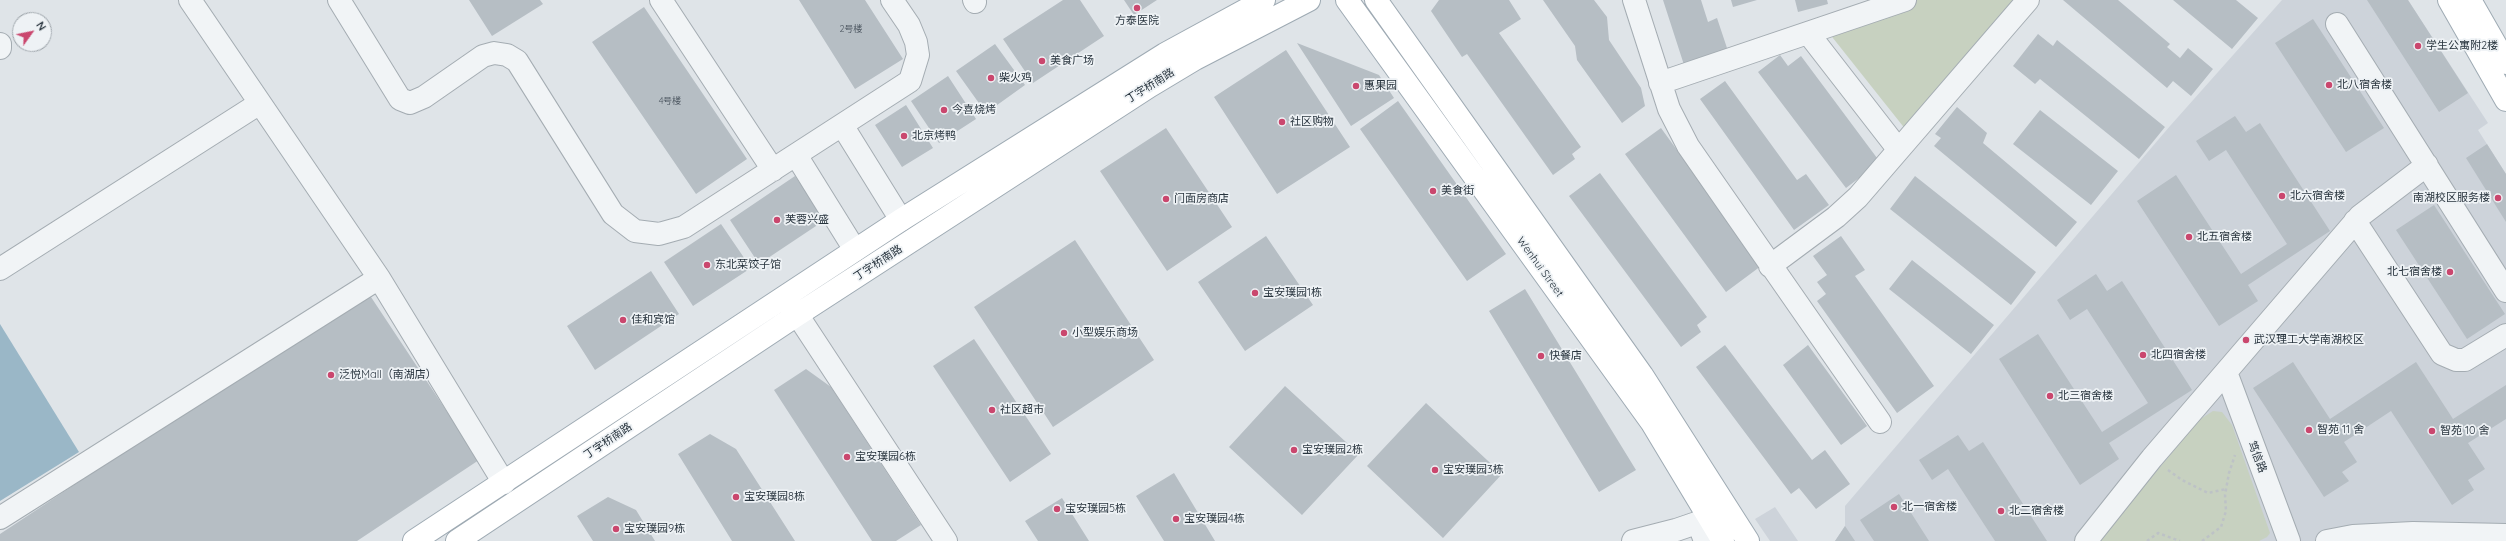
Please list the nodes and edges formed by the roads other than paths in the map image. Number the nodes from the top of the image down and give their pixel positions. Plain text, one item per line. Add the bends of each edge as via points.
1 (190, 0) edge
2 (339, 0) edge
3 (661, 0) edge
4 (892, 0) edge
5 (1264, 0) edge
6 (1308, 0) edge
7 (1347, 0) edge
8 (1376, 0) edge
9 (1634, 0) edge
10 (1905, 0) edge
11 (2027, 0) edge
12 (2449, 0) edge
13 (2470, 0) edge
14 (2337, 24) dead end
15 (1808, 33) junction
16 (0, 44) edge
17 (0, 48) edge
18 (2506, 63) edge
19 (1660, 83) junction
20 (2506, 100) edge
21 (260, 103) junction
22 (842, 126) junction
23 (1898, 149) junction
24 (796, 155) junction
25 (2427, 165) junction
26 (772, 170) junction
27 (901, 220) junction
28 (2355, 222) junction
29 (855, 250) junction
30 (1770, 266) junction
31 (0, 269) edge
32 (379, 278) junction
33 (2506, 290) edge
34 (786, 297) junction
35 (797, 315) junction
36 (2506, 335) edge
37 (2226, 372) junction
38 (1880, 422) dead end
39 (504, 482) junction
40 (0, 518) edge
41 (1705, 527) edge
42 (2506, 535) edge
43 (414, 541) edge
44 (457, 541) edge
45 (946, 541) edge
46 (1633, 541) edge
47 (1723, 541) edge
48 (1748, 541) edge
49 (2086, 541) edge
50 (2289, 541) edge
51 (2327, 541) edge

1 - 21 street
2 - 26 street via 400,98 410,103 424,97 483,56 494,53 507,55 517,61 613,214 635,231 659,234 684,227
3 - 26 street
4 - 22 street via 909,25 916,42 918,55 910,82
5 - 27 main road, 丁字桥南路 via 1165,54
6 - 35 main road, 丁字桥南路 via 1195,59 1150,86
7 - 41 main road, Wenhui Street via 1652,423
8 - 48 main road, Wenhui Street via 1642,375
9 - 19 street
10 - 15 street
11 - 23 street
12 - 20 main road
13 - 18 main road
14 - 25 street
15 - 19 street
15 - 23 street
16 - 17 street
19 - 30 street via 1669,109 1688,146
21 - 31 street
21 - 32 street
22 - 24 street
22 - 27 street
23 - 30 street via 1849,206
24 - 26 street
24 - 29 street
25 - 28 street
25 - 33 street
27 - 29 main road, 丁字桥南路
28 - 36 street via 2442,354 2456,360 2465,360
28 - 37 street
29 - 34 main road, 丁字桥南路
30 - 38 street
32 - 39 street
32 - 40 street
34 - 35 street
34 - 39 main road, 丁字桥南路
35 - 44 main road, 丁字桥南路
35 - 45 street
37 - 49 street via 2152,458
37 - 50 street, 笃信路
39 - 43 main road, 丁字桥南路
41 - 46 street
41 - 47 main road, Wenhui Street
42 - 51 street via 2413,533 2353,536

